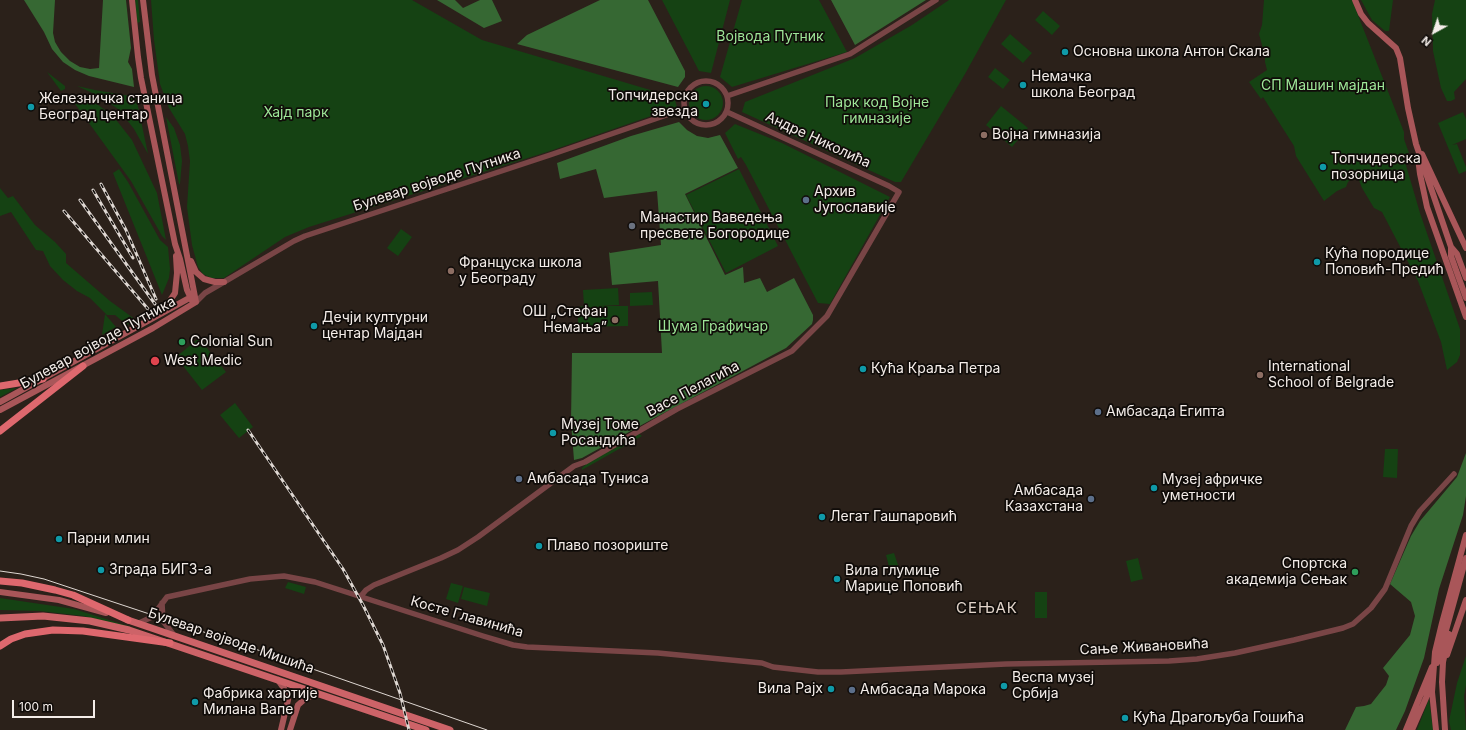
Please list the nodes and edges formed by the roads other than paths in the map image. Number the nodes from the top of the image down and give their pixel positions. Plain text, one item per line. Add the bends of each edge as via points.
1 (132, 0) edge
2 (143, 0) edge
3 (936, 0) edge
4 (1355, 0) edge
5 (147, 35) junction
6 (135, 36) junction
7 (727, 96) junction
8 (684, 109) junction
9 (727, 112) junction
10 (1418, 150) junction
11 (899, 192) joint
12 (175, 244) junction
13 (1451, 247) junction
14 (1466, 248) edge
15 (188, 255) junction
16 (1466, 278) edge
17 (224, 282) junction
18 (1466, 298) edge
19 (194, 299) junction
20 (161, 314) junction
21 (1466, 316) edge
22 (83, 366) junction
23 (43, 379) junction
24 (0, 386) edge
25 (0, 402) edge
26 (0, 410) edge
27 (20, 415) junction
28 (0, 428) edge
29 (0, 431) edge
30 (1454, 474) dead end
31 (1466, 535) edge
32 (1466, 558) edge
33 (1466, 571) edge
34 (0, 581) edge
35 (0, 592) edge
36 (360, 596) junction
37 (1466, 600) edge
38 (162, 603) junction
39 (0, 618) edge
40 (128, 620) junction
41 (139, 623) junction
42 (173, 634) junction
43 (170, 643) junction
44 (0, 646) edge
45 (1434, 664) junction
46 (773, 667) joint
47 (278, 680) junction
48 (318, 694) junction
49 (1426, 695) junction
50 (280, 730) edge
51 (290, 730) edge
52 (426, 730) edge
53 (450, 730) edge
54 (1406, 730) edge
55 (1412, 730) edge
56 (1436, 730) edge
57 (1445, 730) edge

1 - 6 main road
2 - 5 main road
3 - 7 street via 850,54
4 - 10 main road via 1368,23 1396,48
5 - 6 main road
5 - 15 main road via 152,75
6 - 12 main road via 141,78
7 - 8 street via 715,82 697,82 687,91
7 - 9 street
8 - 9 street via 692,121 704,125 718,122
8 - 17 street, Булевар војводе Путника via 305,236
9 - 11 street, Андре Николића
10 - 13 main road
10 - 14 main road via 1425,158
10 - 21 main road via 1420,174 1428,207
11 - 36 street, Васе Пелагића via 829,313 792,351 677,409 574,466 458,550 374,585
12 - 19 main road via 186,288
12 - 20 main road via 175,293
13 - 16 main road
13 - 18 main road via 1451,256
15 - 17 main road via 196,272 204,279
15 - 19 main road
17 - 19 street, Булевар војводе Путника
19 - 20 main road, Булевар војводе Путника
19 - 22 main road, Булевар војводе Путника via 159,325
20 - 23 main road, Булевар војводе Путника
22 - 26 main road, Булевар војводе Путника
22 - 27 highway
23 - 24 highway
23 - 25 main road, Булевар војводе Путника
27 - 28 highway
27 - 29 highway
30 - 46 street, Сање Живановића via 1420,511 1387,584 1375,603 1356,622 1343,628 1235,653 1169,661 1006,664 863,672 818,672
31 - 45 main road via 1442,623
32 - 49 main road
33 - 57 main road via 1444,662 1442,697
34 - 40 highway via 22,583 73,595
35 - 40 main road, Булевар војводе Мишића via 59,600
36 - 38 street, Косте Главинића via 315,582 278,576 250,579 170,596
36 - 46 street, Косте Главинића via 516,646 658,653 762,662
37 - 49 main road via 1445,660
38 - 41 street, Косте Главинића via 152,617
38 - 42 street via 164,621
39 - 43 main road, Булевар војводе Мишића via 43,616 90,622 129,630
40 - 41 main road, Булевар војводе Мишића
41 - 42 main road, Булевар војводе Мишића
42 - 53 main road, Булевар војводе Мишића
43 - 44 highway via 83,631 53,630 18,636
43 - 47 main road, Булевар војводе Мишића
45 - 54 main road
45 - 56 main road via 1432,692
47 - 48 main road, Булевар војводе Мишића
47 - 50 main road via 286,690 288,700
48 - 51 main road via 306,698 298,705
48 - 52 main road, Булевар војводе Мишића
49 - 55 main road

